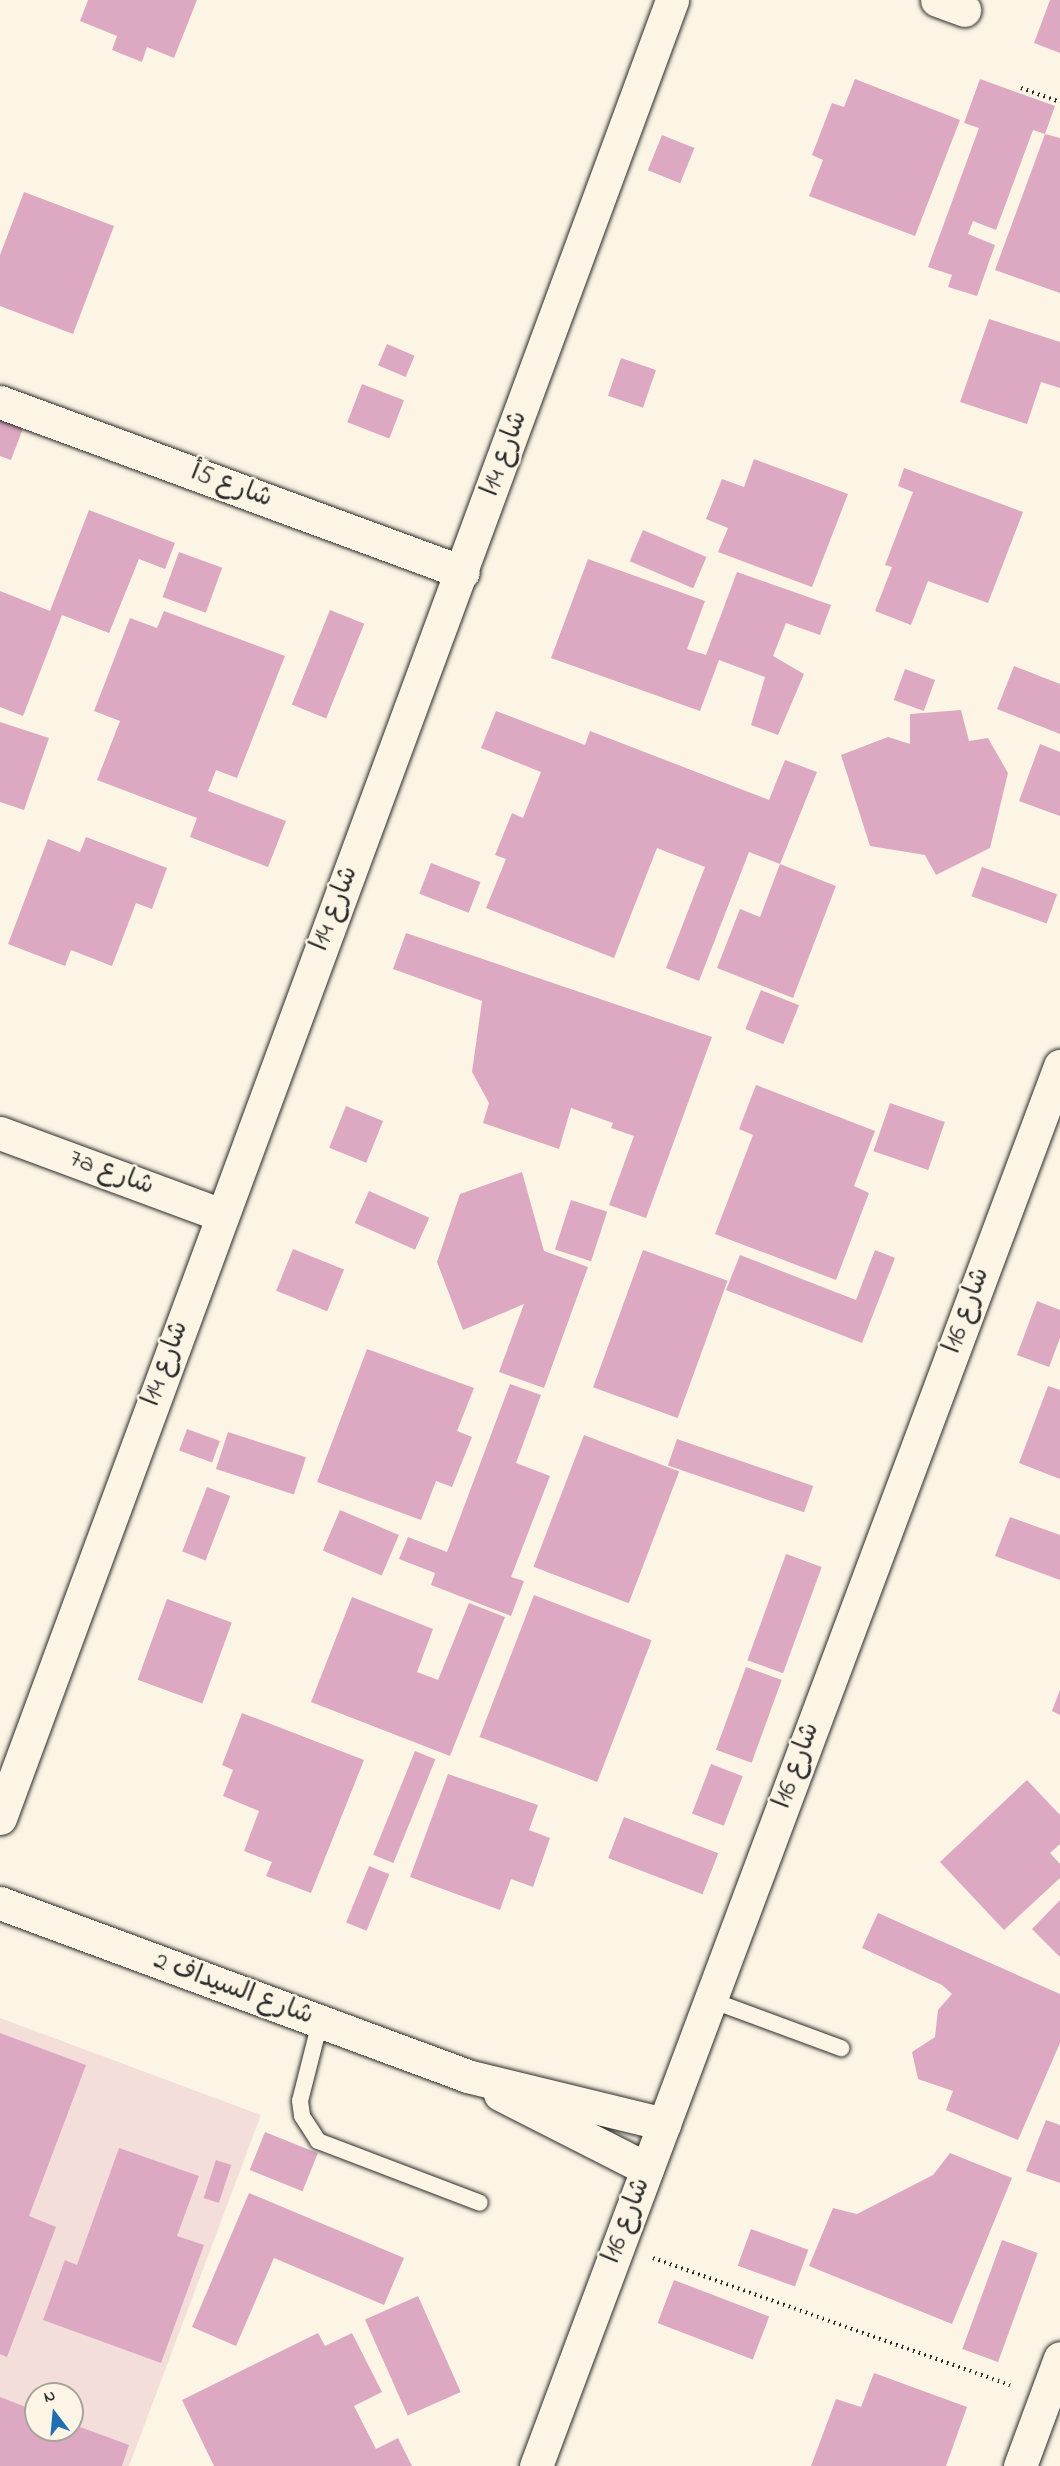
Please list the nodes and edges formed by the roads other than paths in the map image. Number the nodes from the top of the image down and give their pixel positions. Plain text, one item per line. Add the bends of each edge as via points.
1 (672, 0) edge
2 (0, 402) edge
3 (463, 572) junction
4 (1060, 1066) edge
5 (0, 1133) edge
6 (222, 1215) junction
7 (0, 1818) edge
8 (0, 1903) edge
9 (711, 2000) junction
10 (320, 2022) junction
11 (841, 2048) dead end
12 (467, 2076) junction
13 (664, 2124) junction
14 (647, 2169) junction
15 (480, 2203) dead end
16 (1060, 2358) edge
17 (536, 2466) edge
18 (1020, 2466) edge

1 - 3 street, شارع 14ا
2 - 3 street, شارع 5أ
3 - 6 street, شارع 14ا
4 - 9 street, شارع 16ا
5 - 6 street, 7a شارع
6 - 7 street, شارع 14ا
8 - 10 street, شارع السيداف 2
9 - 11 lane
9 - 13 street, شارع 16ا
10 - 12 street, شارع السيداف 2
10 - 15 lane via 300,2101 302,2116 318,2141
12 - 13 street, شارع السيداف 2
12 - 14 street, شارع السيداف 2
13 - 14 street, شارع 16ا
14 - 17 street, شارع 16ا
16 - 18 street

